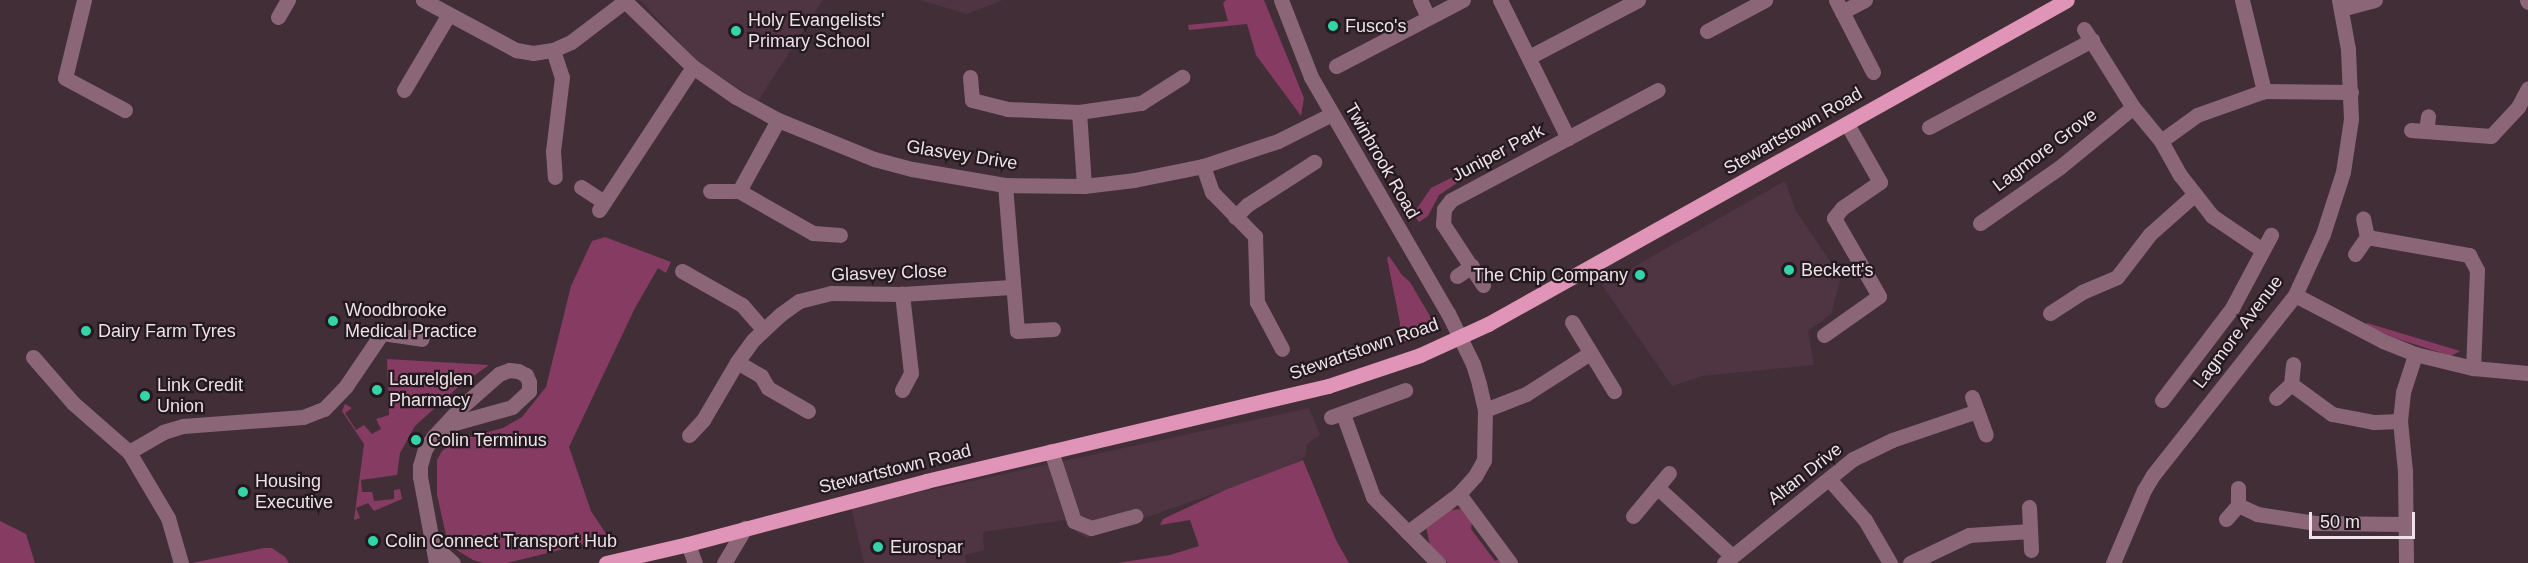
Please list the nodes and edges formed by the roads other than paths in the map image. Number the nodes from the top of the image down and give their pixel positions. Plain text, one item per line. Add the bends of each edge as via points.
1 (84, 0) edge
2 (288, 0) edge
3 (423, 0) edge
4 (1281, 0) edge
5 (1420, 0) edge
6 (1463, 0) edge
7 (1500, 0) edge
8 (1638, 0) edge
9 (1765, 0) edge
10 (2067, 0) edge
11 (2242, 0) edge
12 (2375, 0) edge
13 (625, 1) edge
14 (1861, 2) edge
15 (2340, 4) edge
16 (1839, 6) edge
17 (449, 14) junction
18 (278, 17) dead end
19 (1428, 17) junction
20 (1707, 31) dead end
21 (553, 50) junction
22 (1529, 57) junction
23 (1336, 66) dead end
24 (693, 67) junction
25 (1873, 72) dead end
26 (970, 77) dead end
27 (1182, 77) dead end
28 (2528, 88) edge
29 (404, 90) dead end
30 (1658, 90) dead end
31 (2264, 91) junction
32 (2351, 92) junction
33 (2133, 107) junction
34 (125, 110) dead end
35 (1079, 112) junction
36 (1332, 114) junction
37 (778, 120) junction
38 (1847, 124) junction
39 (2422, 126) dead end
40 (1929, 127) dead end
41 (1568, 138) junction
42 (2161, 141) junction
43 (1314, 162) dead end
44 (1203, 166) junction
45 (555, 177) dead end
46 (1005, 185) junction
47 (1084, 186) junction
48 (581, 187) dead end
49 (710, 191) dead end
50 (739, 191) junction
51 (2195, 194) junction
52 (1235, 217) junction
53 (2363, 218) dead end
54 (1980, 223) dead end
55 (840, 235) dead end
56 (2271, 235) dead end
57 (2367, 237) junction
58 (2261, 249) junction
59 (2355, 254) dead end
60 (1472, 266) junction
61 (682, 271) dead end
62 (1457, 276) dead end
63 (1483, 285) dead end
64 (1011, 287) junction
65 (903, 294) junction
66 (2295, 295) junction
67 (2050, 313) dead end
68 (1572, 322) dead end
69 (763, 329) junction
70 (1053, 329) dead end
71 (1824, 335) dead end
72 (1460, 336) junction
73 (422, 339) dead end
74 (1282, 348) dead end
75 (1590, 353) junction
76 (2415, 354) junction
77 (33, 357) dead end
78 (737, 362) junction
79 (2293, 364) dead end
80 (2473, 368) junction
81 (2528, 373) edge
82 (2291, 384) junction
83 (902, 390) dead end
84 (1405, 390) dead end
85 (1614, 391) dead end
86 (2276, 398) dead end
87 (2162, 400) dead end
88 (1485, 410) junction
89 (808, 411) dead end
90 (2400, 421) junction
91 (439, 431) junction
92 (689, 435) dead end
93 (1986, 435) dead end
94 (1051, 451) junction
95 (129, 452) junction
96 (1669, 473) dead end
97 (1829, 479) junction
98 (1657, 487) junction
99 (2238, 488) dead end
100 (1460, 494) junction
101 (2238, 505) junction
102 (2029, 507) dead end
103 (1135, 516) dead end
104 (1633, 516) dead end
105 (2226, 519) dead end
106 (2404, 524) junction
107 (745, 528) junction
108 (2030, 531) junction
109 (1408, 532) junction
110 (432, 544) junction
111 (688, 544) junction
112 (2031, 550) dead end
113 (1728, 559) edge
114 (181, 563) edge
115 (436, 563) edge
116 (453, 563) edge
117 (606, 563) edge
118 (695, 563) edge
119 (723, 563) edge
120 (1438, 563) edge
121 (1510, 563) edge
122 (1890, 563) edge
123 (1910, 563) edge
124 (2113, 563) edge
125 (2406, 563) edge

1 - 34 street via 65,78
2 - 18 street
3 - 17 street
4 - 36 street, Twinbrook Road via 1311,77
5 - 19 street
6 - 19 street
7 - 22 street, Juniper Park
8 - 22 street
9 - 20 street
10 - 38 main road, Stewartstown Road
11 - 31 street
12 - 15 street
13 - 21 street via 571,42
13 - 24 street, Glasvey Drive
14 - 16 street
15 - 32 street, Lagmore Avenue
16 - 25 street
17 - 21 street via 516,50
17 - 29 street
19 - 23 street
21 - 45 street via 562,76 553,151
22 - 41 street, Juniper Park
24 - 37 street, Glasvey Drive
24 - 48 street via 602,206
26 - 35 street via 972,100 1007,109
27 - 35 street via 1141,103
28 - 39 street via 2518,107 2491,136
30 - 41 street, Juniper Park
31 - 32 street
31 - 42 street via 2197,116
32 - 66 street, Lagmore Avenue via 2343,172 2324,234
33 - 40 street via 2088,34
33 - 42 street
33 - 54 street, Lagmore Grove via 2060,167
35 - 47 street
36 - 44 street, Glasvey Drive via 1278,141
36 - 72 street, Twinbrook Road
37 - 46 street, Glasvey Drive via 874,159
37 - 50 street
38 - 71 street via 1880,182 1834,218 1879,296
38 - 72 main road, Stewartstown Road
41 - 60 street, Juniper Park via 1452,200 1444,209 1443,224
42 - 51 street
43 - 52 street
44 - 47 street, Glasvey Drive
44 - 52 street via 1212,192
46 - 47 street, Glasvey Drive
46 - 64 street
49 - 50 street
50 - 55 street via 813,233
51 - 58 street via 2212,216
51 - 67 street via 2150,234 2117,277 2082,292
52 - 74 street via 1255,236 1257,303
53 - 57 street
56 - 58 street
57 - 59 street
57 - 80 street via 2469,255 2477,270
58 - 87 street via 2232,308
60 - 62 street
60 - 63 street, Juniper Park
61 - 69 street via 742,305
64 - 65 street, Glasvey Close
64 - 70 street via 1017,331
65 - 69 street, Glasvey Close via 831,293 800,302
65 - 83 street via 911,373
66 - 76 street
66 - 124 street, Lagmore Avenue via 2153,475
68 - 75 street
69 - 78 street, Glasvey Close
72 - 88 street, Twinbrook Road via 1476,373
72 - 94 main road, Stewartstown Road via 1420,355 1328,386
73 - 95 street via 382,333 346,386 324,409 303,417 183,426 163,432
75 - 85 street
75 - 88 street via 1526,394
76 - 80 street
76 - 90 street via 2403,392
77 - 95 street via 73,404
78 - 89 street via 761,376 768,388
78 - 92 street, Glasvey Close via 703,420
79 - 82 street
80 - 81 street
82 - 86 street
82 - 90 street via 2332,414 2374,422
84 - 109 street via 1337,415 1373,497
88 - 100 street, Twinbrook Road via 1484,460
90 - 106 street via 2405,471
91 - 91 street via 499,374 509,370 526,375 529,391 512,407
91 - 110 street via 425,449 420,466
93 - 97 street, Altan Drive via 1974,404 1852,459
94 - 103 street via 1074,521 1091,528
94 - 107 main road, Stewartstown Road
95 - 114 street via 168,518
96 - 98 street
97 - 113 street, Altan Drive
97 - 122 street via 1866,520
98 - 104 street
98 - 113 street, Altan Drive
99 - 101 street
100 - 109 street, Twinbrook Road
100 - 121 street
101 - 105 street
101 - 106 street via 2257,514 2297,521
102 - 108 street
106 - 125 street
107 - 111 main road, Stewartstown Road
107 - 119 street
108 - 112 street
108 - 123 street via 1969,535
109 - 120 street
110 - 115 street
110 - 116 street
111 - 117 main road, Stewartstown Road
111 - 118 street

